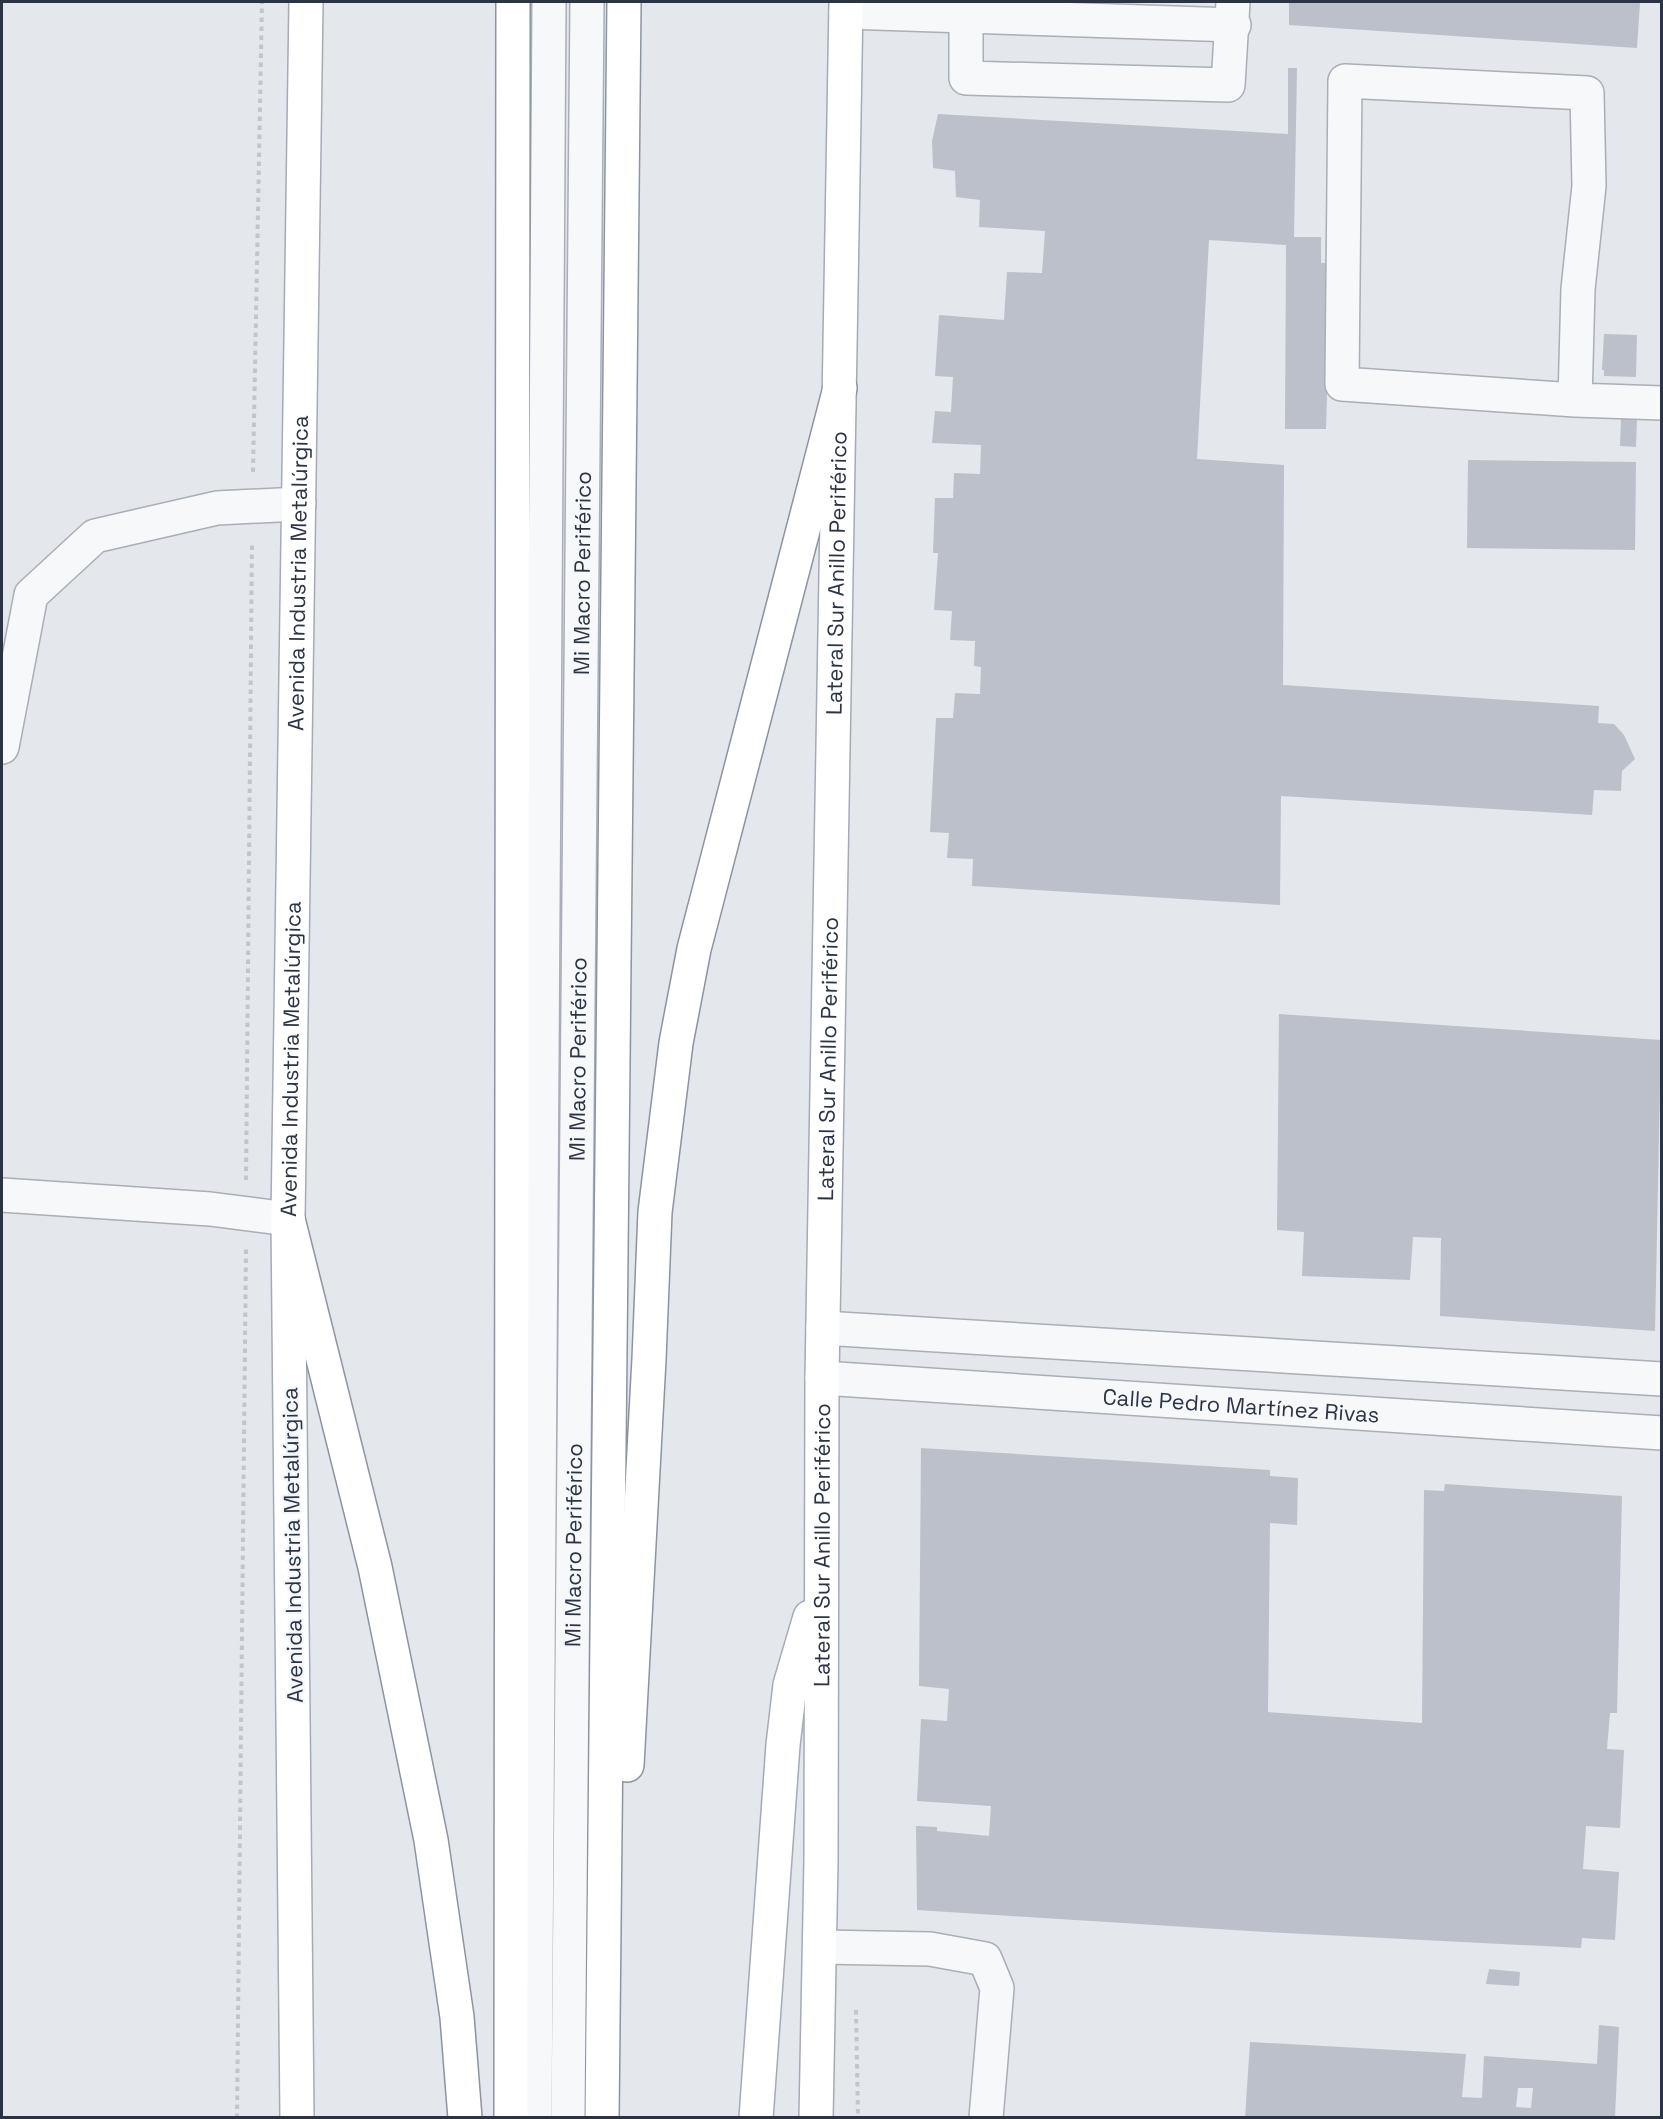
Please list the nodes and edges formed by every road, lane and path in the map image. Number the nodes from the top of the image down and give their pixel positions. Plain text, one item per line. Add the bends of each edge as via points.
1 (262, 2) edge
2 (306, 2) edge
3 (513, 2) edge
4 (549, 2) edge
5 (587, 2) edge
6 (624, 2) edge
7 (846, 7) edge
8 (965, 9) edge
9 (1234, 13) edge
10 (840, 388) junction
11 (1575, 400) junction
12 (1662, 403) edge
13 (299, 504) junction
14 (252, 507) junction
15 (2, 747) edge
16 (2, 1195) edge
17 (246, 1213) junction
18 (288, 1219) junction
19 (823, 1328) junction
20 (1104, 1346) junction
21 (822, 1378) junction
22 (1662, 1379) edge
23 (1097, 1396) junction
24 (1662, 1433) edge
25 (820, 1580) junction
26 (820, 1947) junction
27 (237, 2118) edge
28 (297, 2118) edge
29 (465, 2118) edge
30 (510, 2118) edge
31 (535, 2118) edge
32 (568, 2118) edge
33 (602, 2118) edge
34 (608, 2118) edge
35 (756, 2118) edge
36 (816, 2118) edge
37 (986, 2118) edge

1 - 14 path
2 - 13 main road, Avenida Industria Metalúrgica
3 - 30 main road
4 - 31 lane, Mi Macro Periférico
5 - 32 lane, Mi Macro Periférico
6 - 33 main road
7 - 8 lane
7 - 10 main road, Lateral Sur Anillo Periférico
8 - 9 lane
8 - 9 lane via 966,78 1228,85
10 - 19 main road, Lateral Sur Anillo Periférico
10 - 34 main road via 694,949 662,1140 650,1285 650,1359
11 - 11 lane via 1578,289 1589,186 1587,93 1345,81 1342,384
11 - 12 lane
13 - 14 lane
13 - 18 main road, Avenida Industria Metalúrgica
14 - 15 lane via 217,508 95,536 31,595
14 - 17 path
16 - 17 lane
17 - 18 lane
17 - 27 path
18 - 28 main road, Avenida Industria Metalúrgica
18 - 29 main road via 375,1567 431,1840 457,2017
19 - 20 lane
19 - 21 main road, Lateral Sur Anillo Periférico
20 - 22 lane
20 - 23 lane
21 - 23 lane, Calle Pedro Martínez Rivas
21 - 25 main road, Lateral Sur Anillo Periférico
23 - 24 lane, Calle Pedro Martínez Rivas
25 - 26 main road, Lateral Sur Anillo Periférico
25 - 35 main road via 790,1685
26 - 36 main road, Lateral Sur Anillo Periférico
26 - 37 lane via 930,1949 985,1959 997,1988

